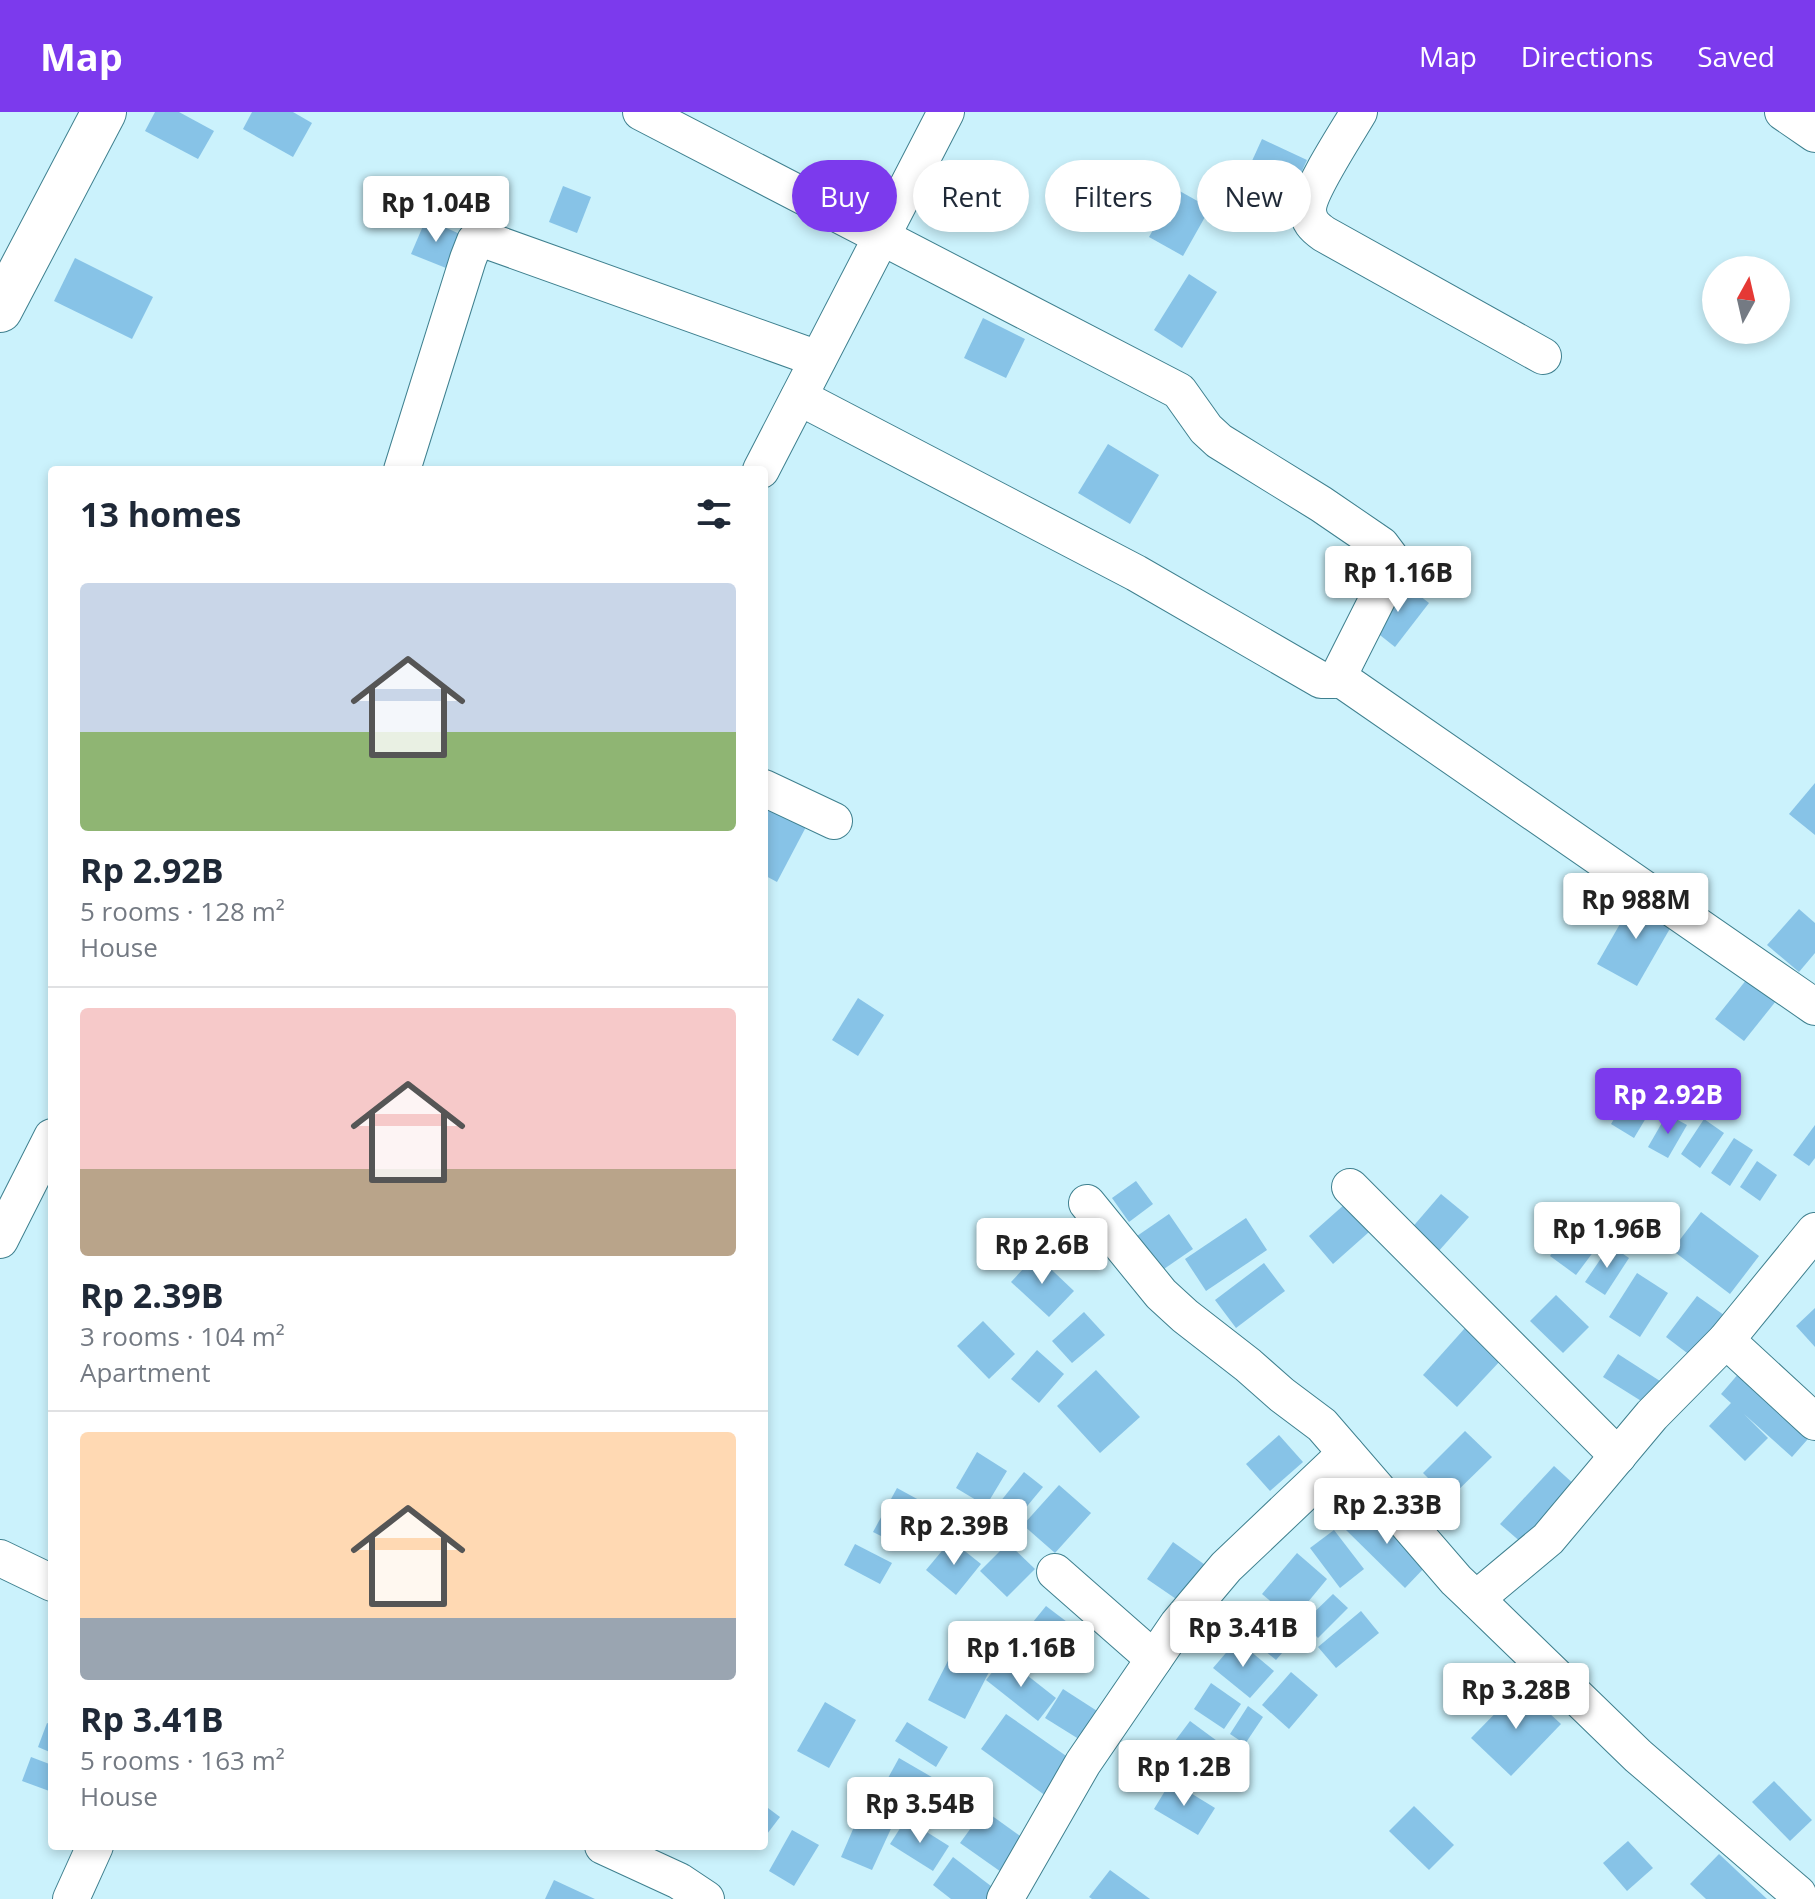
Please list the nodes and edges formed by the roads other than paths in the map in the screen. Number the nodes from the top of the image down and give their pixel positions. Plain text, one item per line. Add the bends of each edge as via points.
1 (104, 112) edge
2 (641, 112) edge
3 (946, 112) edge
4 (1359, 112) edge
5 (1783, 112) edge
6 (1815, 134) edge
7 (882, 236) junction
8 (0, 310) edge
9 (1543, 356) dead end
10 (818, 359) junction
11 (799, 397) junction
12 (403, 466) edge
13 (763, 466) edge
14 (1338, 677) junction
15 (768, 790) edge
16 (834, 821) dead end
17 (1815, 1007) edge
18 (48, 1145) edge
19 (1350, 1187) dead end
20 (1087, 1203) dead end
21 (1815, 1231) edge
22 (0, 1240) edge
23 (1726, 1340) junction
24 (1815, 1422) edge
25 (1346, 1453) junction
26 (1618, 1456) junction
27 (0, 1558) edge
28 (1055, 1572) dead end
29 (48, 1581) edge
30 (1476, 1599) junction
31 (1154, 1659) junction
32 (93, 1850) edge
33 (612, 1850) edge
34 (1798, 1894) dead end
35 (71, 1899) edge
36 (706, 1899) edge
37 (1005, 1899) edge

1 - 8 street
2 - 7 street
3 - 7 street
4 - 9 street via 1312,194 1312,226
5 - 6 street
7 - 10 street
7 - 14 street via 1179,391 1219,441 1386,550 1391,572
10 - 11 street
10 - 12 street via 480,238 468,259
11 - 13 street
11 - 14 street via 1136,573 1310,674 1326,681
14 - 17 street
15 - 16 street
18 - 22 street
19 - 26 street
20 - 25 street via 1161,1294 1322,1425
21 - 23 street
23 - 24 street
23 - 26 street
25 - 30 street
25 - 31 street via 1226,1567
26 - 30 street via 1548,1539
27 - 29 street
28 - 31 street
30 - 34 street via 1638,1756
31 - 37 street via 1083,1763
32 - 35 street
33 - 36 street

